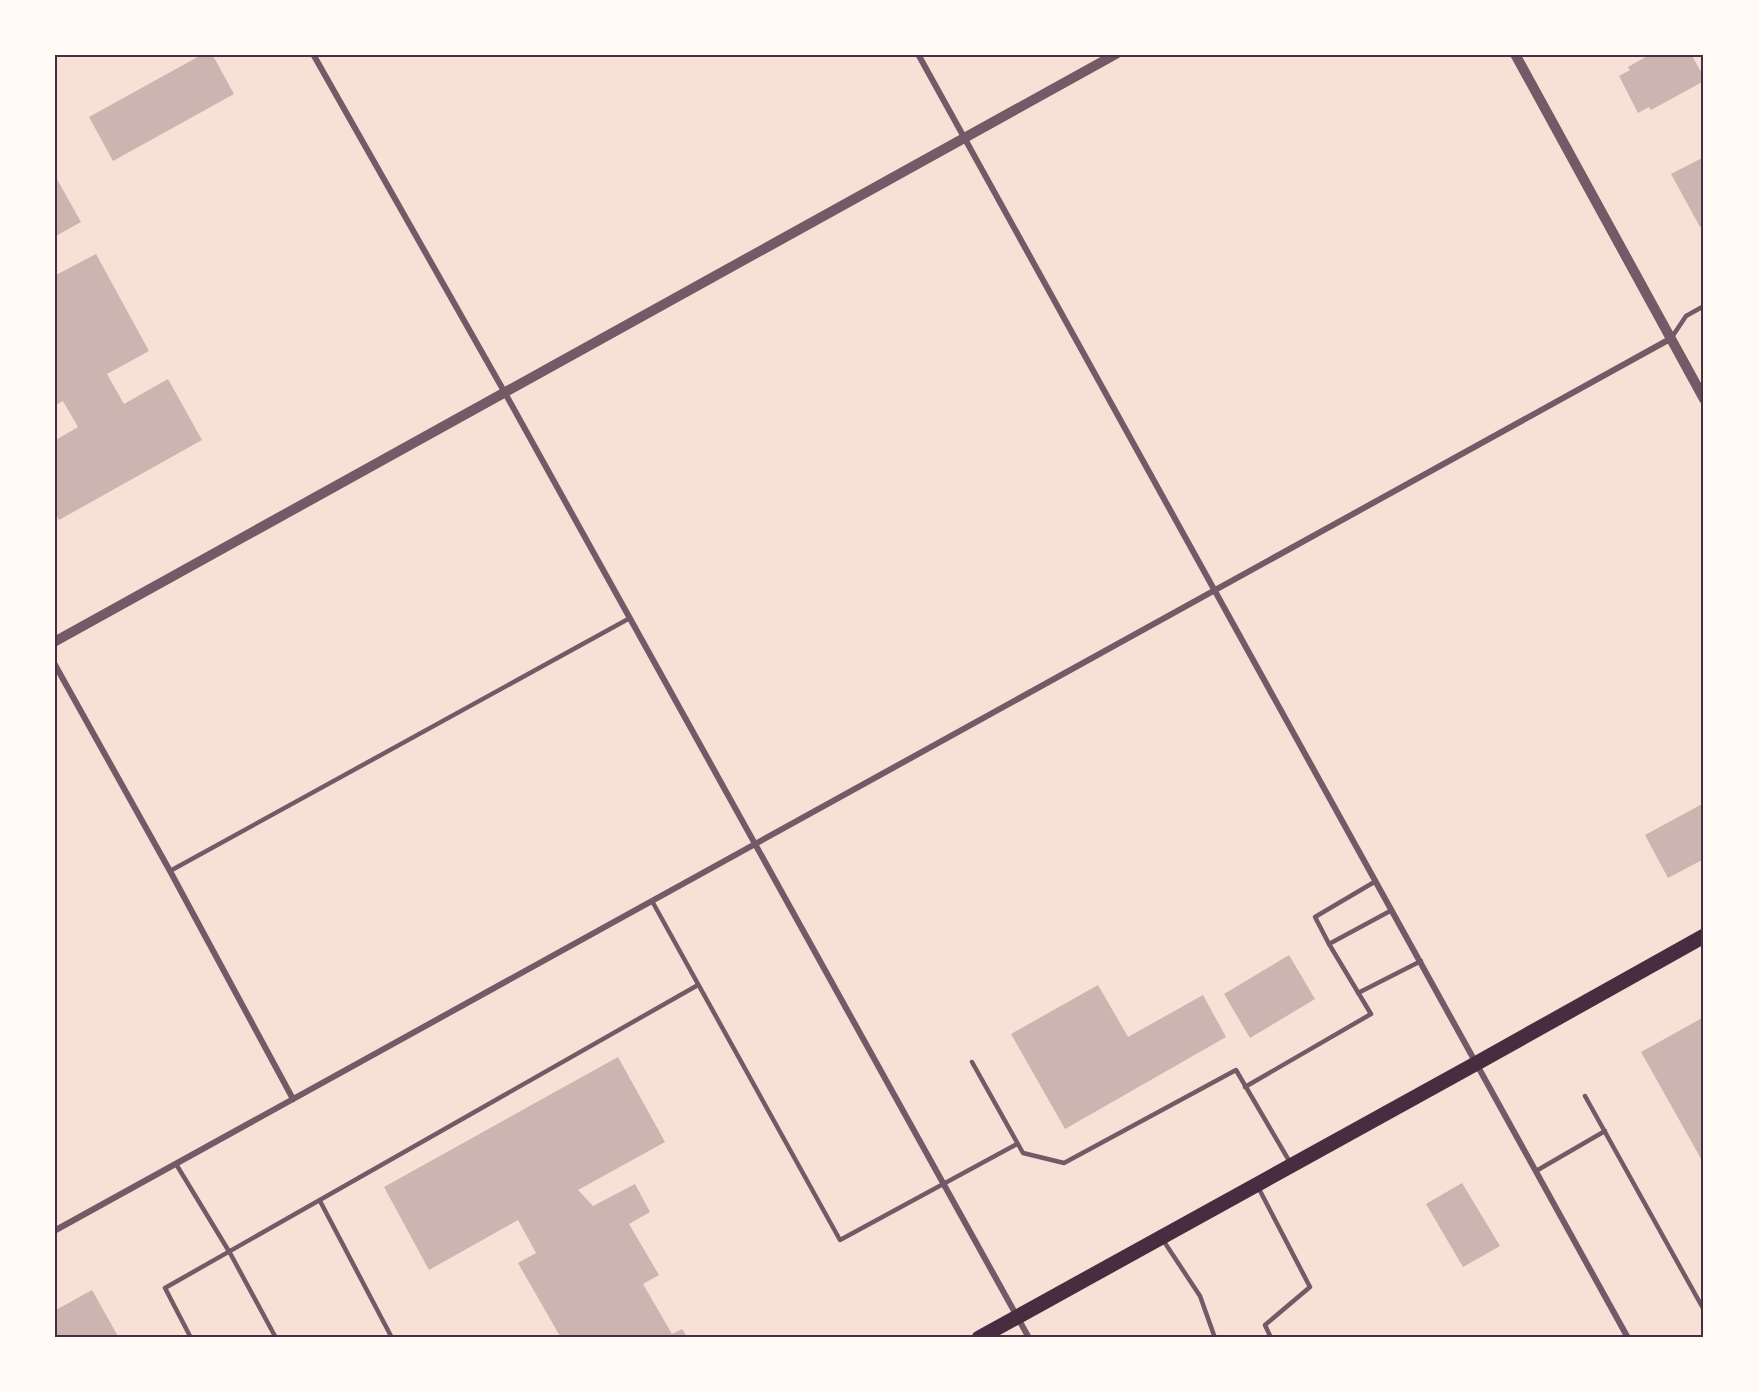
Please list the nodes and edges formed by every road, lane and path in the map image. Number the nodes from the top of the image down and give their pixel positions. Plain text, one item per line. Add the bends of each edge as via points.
1 (313, 54) edge
2 (918, 54) edge
3 (1116, 54) edge
4 (1515, 54) edge
5 (965, 138) junction
6 (1704, 306) edge
7 (1670, 339) junction
8 (505, 393) junction
9 (1704, 399) edge
10 (1214, 591) junction
11 (630, 618) junction
12 (54, 642) edge
13 (54, 663) edge
14 (755, 844) junction
15 (170, 872) junction
16 (1376, 881) junction
17 (652, 901) junction
18 (1392, 910) junction
19 (1704, 936) edge
20 (1329, 944) junction
21 (1421, 961) junction
22 (698, 985) junction
23 (1358, 993) junction
24 (972, 1062) dead end
25 (1477, 1063) junction
26 (1245, 1087) junction
27 (1585, 1096) dead end
28 (293, 1099) junction
29 (1605, 1131) junction
30 (1017, 1144) junction
31 (176, 1164) junction
32 (1292, 1165) junction
33 (1536, 1171) junction
34 (944, 1185) junction
35 (1257, 1185) junction
36 (320, 1201) junction
37 (54, 1231) edge
38 (1162, 1238) junction
39 (230, 1252) junction
40 (1704, 1310) edge
41 (1017, 1317) junction
42 (191, 1338) edge
43 (276, 1338) edge
44 (392, 1338) edge
45 (979, 1338) edge
46 (1029, 1338) edge
47 (1215, 1338) edge
48 (1271, 1338) edge
49 (1628, 1338) edge

1 - 8 street
2 - 5 street
3 - 5 street
4 - 7 street
5 - 8 street
5 - 10 street
6 - 7 lane via 1686,316
7 - 9 street
7 - 10 street
8 - 11 street
8 - 12 street
10 - 14 street
10 - 16 street
11 - 14 street
11 - 15 lane
13 - 15 street
14 - 17 street
14 - 34 street
15 - 28 street
16 - 18 street
16 - 20 lane via 1315,917
17 - 22 lane
17 - 28 street
18 - 20 lane
18 - 21 street
19 - 25 main road
20 - 23 lane
21 - 23 lane
21 - 25 street
22 - 34 lane via 840,1240
22 - 36 lane
23 - 26 lane via 1371,1014
24 - 30 lane
25 - 32 main road
25 - 33 street
26 - 30 lane via 1236,1070 1064,1163 1023,1153
26 - 32 lane
27 - 29 lane
28 - 31 street
29 - 33 lane
29 - 40 lane
30 - 34 lane
31 - 37 street
31 - 39 lane
32 - 35 main road
33 - 49 street
34 - 41 street
35 - 38 main road
35 - 48 lane via 1310,1287 1265,1326
36 - 39 lane
36 - 44 lane
38 - 41 main road
38 - 47 lane via 1200,1296
39 - 42 lane via 165,1288
39 - 43 lane
41 - 45 main road
41 - 46 street

